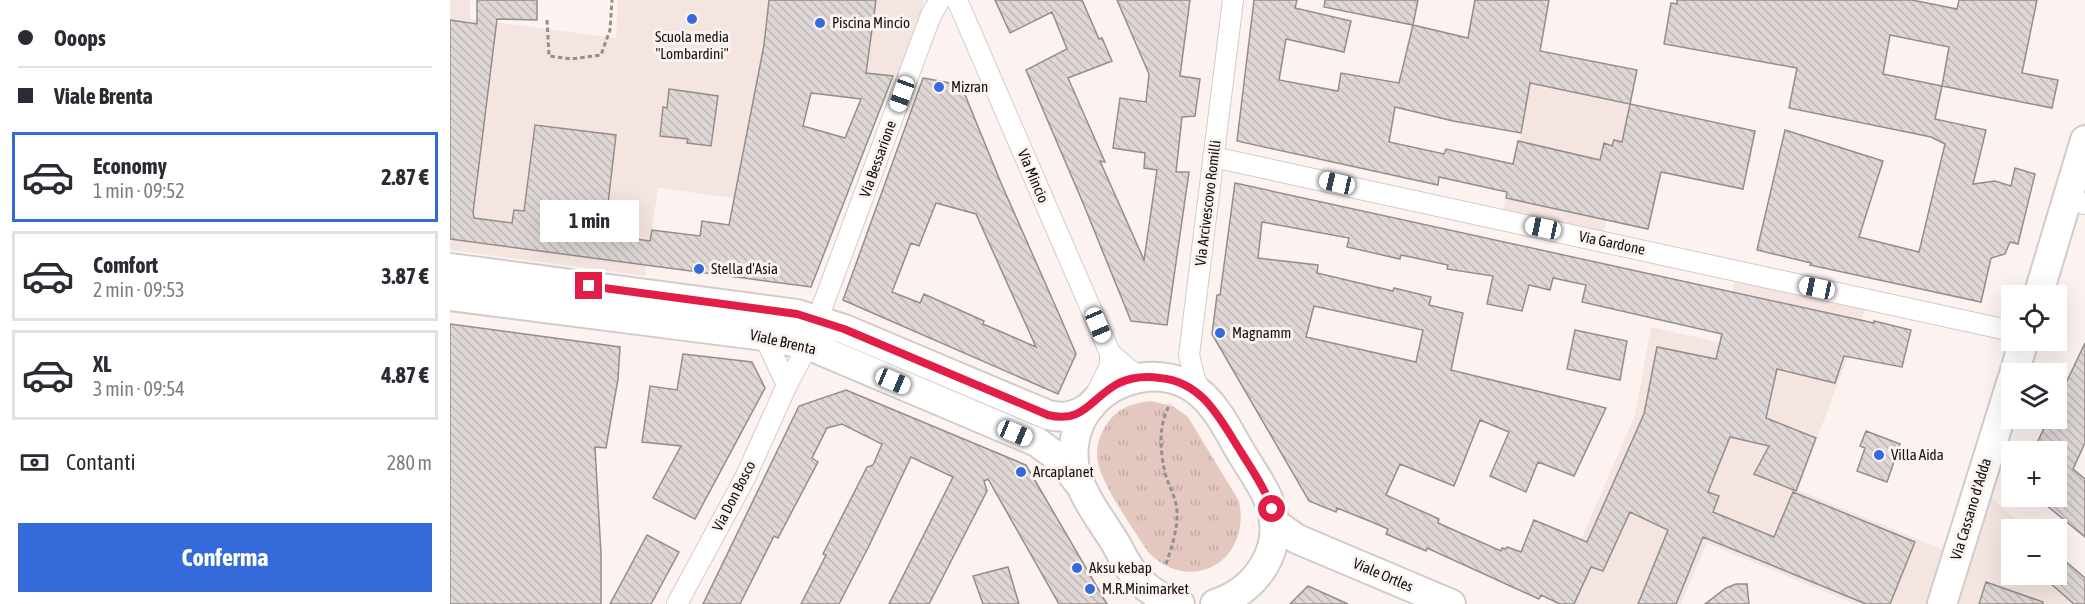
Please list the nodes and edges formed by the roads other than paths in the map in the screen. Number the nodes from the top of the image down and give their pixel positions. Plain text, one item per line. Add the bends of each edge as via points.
1 (940, 0) edge
2 (957, 0) edge
3 (1233, 0) edge
4 (2085, 140) edge
5 (1213, 156) junction
6 (2076, 201) edge
7 (450, 268) edge
8 (2042, 285) edge
9 (450, 296) edge
10 (2001, 329) edge
11 (813, 332) junction
12 (764, 336) junction
13 (1110, 353) junction
14 (1143, 377) junction
15 (787, 385) junction
16 (1209, 402) junction
17 (1091, 406) junction
18 (2001, 415) edge
19 (1081, 486) junction
20 (1274, 523) junction
21 (1314, 546) junction
22 (1268, 560) junction
23 (677, 604) edge
24 (1180, 604) edge
25 (1215, 604) edge
26 (1451, 604) edge
27 (1942, 604) edge

1 - 11 street, Via Bessarione
2 - 13 street, Via Mincio
3 - 5 street, Via Arcivescovo Romilli
4 - 6 street
5 - 10 street, Via Gardone
5 - 16 street, Via Arcivescovo Romilli via 1189,355 1197,386
6 - 8 street
7 - 11 street, Viale Brenta via 797,314
9 - 12 street, Viale Brenta
11 - 12 street, Viale Brenta
11 - 15 street, Via Don Bosco
11 - 17 street, Viale Brenta via 844,329 1048,415 1069,417
11 - 19 street, Viale Brenta via 1037,442 1059,459
12 - 15 street
13 - 14 street, Via Mincio
13 - 17 street via 1110,366
14 - 16 street via 1176,381
14 - 17 street via 1109,389
15 - 23 street, Via Don Bosco via 745,478
16 - 20 street via 1262,487
17 - 19 street via 1079,426 1074,445
18 - 27 street, Via Cassano d'Adda
19 - 24 street via 1137,578 1162,598
20 - 21 street, Viale Ortles
20 - 22 street
21 - 22 street via 1290,547
21 - 26 street, Viale Ortles
22 - 25 street via 1250,585

